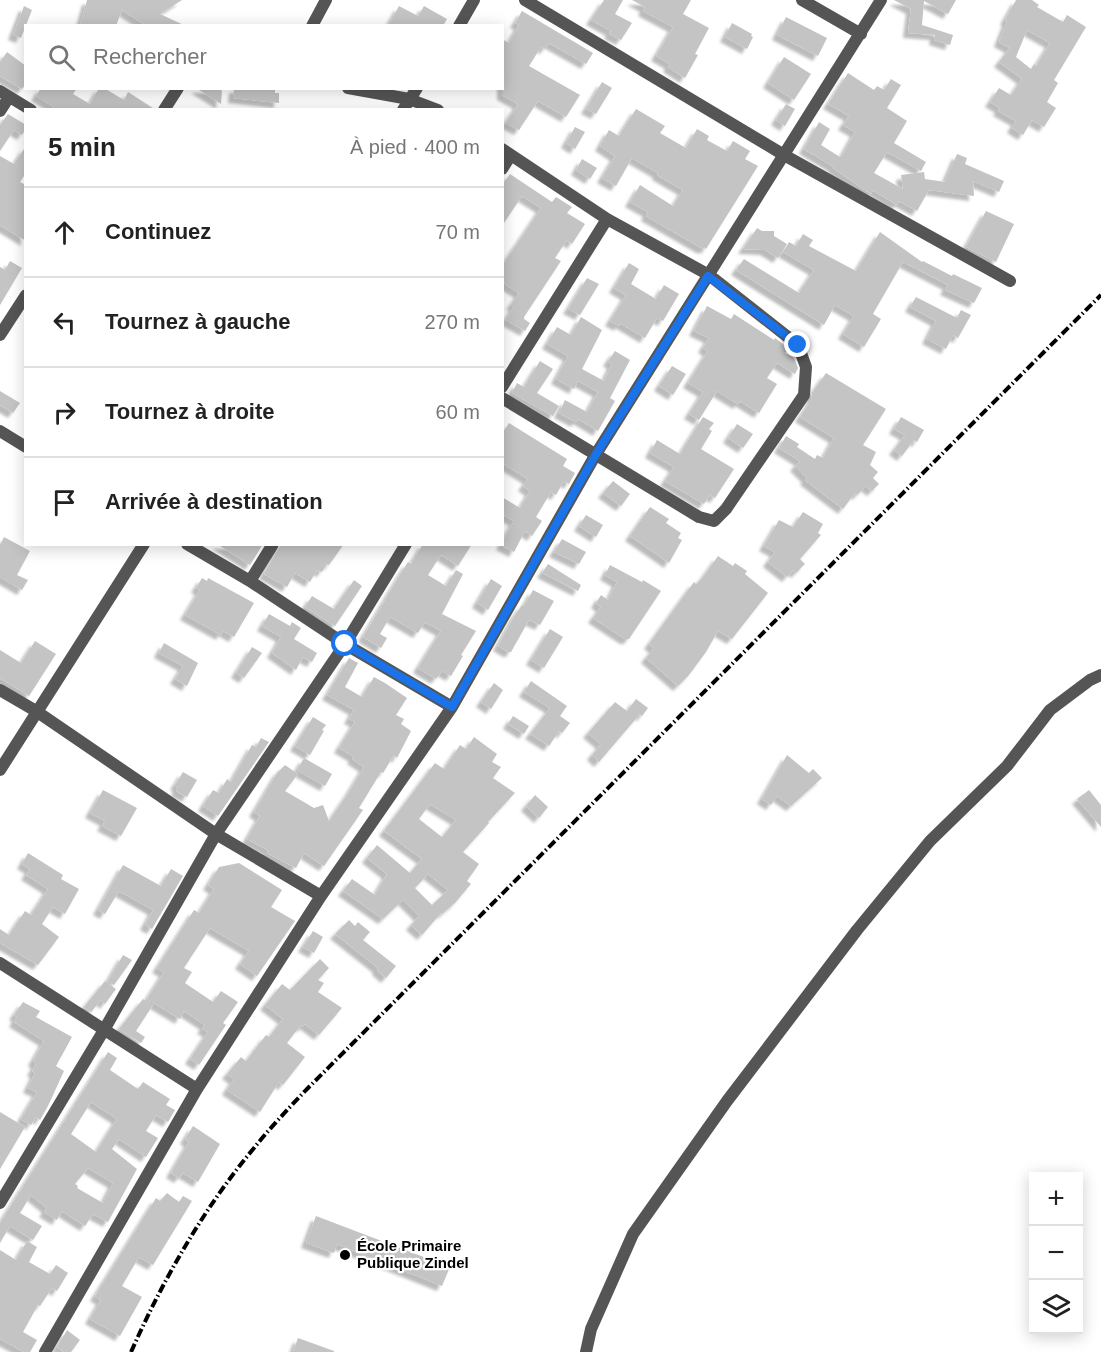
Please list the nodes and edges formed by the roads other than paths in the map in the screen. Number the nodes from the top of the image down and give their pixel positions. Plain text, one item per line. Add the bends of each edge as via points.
1 (326, 0) edge
2 (474, 0) edge
3 (525, 0) edge
4 (802, 0) edge
5 (881, 0) edge
6 (313, 24) edge
7 (460, 24) edge
8 (861, 34) junction
9 (177, 90) edge
10 (355, 90) edge
11 (416, 90) edge
12 (5, 94) edge
13 (406, 104) edge
14 (28, 108) edge
15 (165, 108) edge
16 (427, 108) edge
17 (0, 111) edge
18 (507, 152) edge
19 (784, 155) junction
20 (607, 219) junction
21 (708, 276) junction
22 (1010, 281) dead end
23 (24, 298) edge
24 (0, 335) edge
25 (504, 384) edge
26 (504, 399) edge
27 (0, 431) edge
28 (24, 446) edge
29 (596, 454) junction
30 (143, 546) edge
31 (190, 546) edge
32 (272, 546) edge
33 (405, 546) edge
34 (250, 581) junction
35 (345, 644) junction
36 (1101, 675) edge
37 (0, 690) edge
38 (452, 707) junction
39 (36, 711) junction
40 (0, 770) edge
41 (216, 834) junction
42 (321, 896) junction
43 (0, 963) edge
44 (104, 1030) junction
45 (197, 1089) junction
46 (0, 1203) edge
47 (45, 1352) edge
48 (586, 1352) edge

1 - 6 street
2 - 7 street
3 - 19 street
4 - 8 street
5 - 8 street
8 - 19 street
9 - 15 street
10 - 13 street
11 - 13 street
12 - 14 street
12 - 17 street
13 - 16 street
18 - 20 street
19 - 21 street
19 - 22 street
20 - 21 street
20 - 25 street
21 - 29 street
21 - 29 street via 798,345 806,367 804,394 714,521 699,517
23 - 24 street
26 - 29 street
27 - 28 street
29 - 38 street
30 - 39 street
31 - 34 street
32 - 34 street
33 - 35 street
34 - 35 street
35 - 38 street
35 - 41 street
36 - 48 street via 1050,710 1007,766 930,841 850,939 727,1101 633,1234 591,1329
37 - 39 street
38 - 42 street
39 - 40 street
39 - 41 street
41 - 42 street
41 - 44 street
42 - 45 street
43 - 44 street
44 - 45 street
44 - 46 street
45 - 47 street

